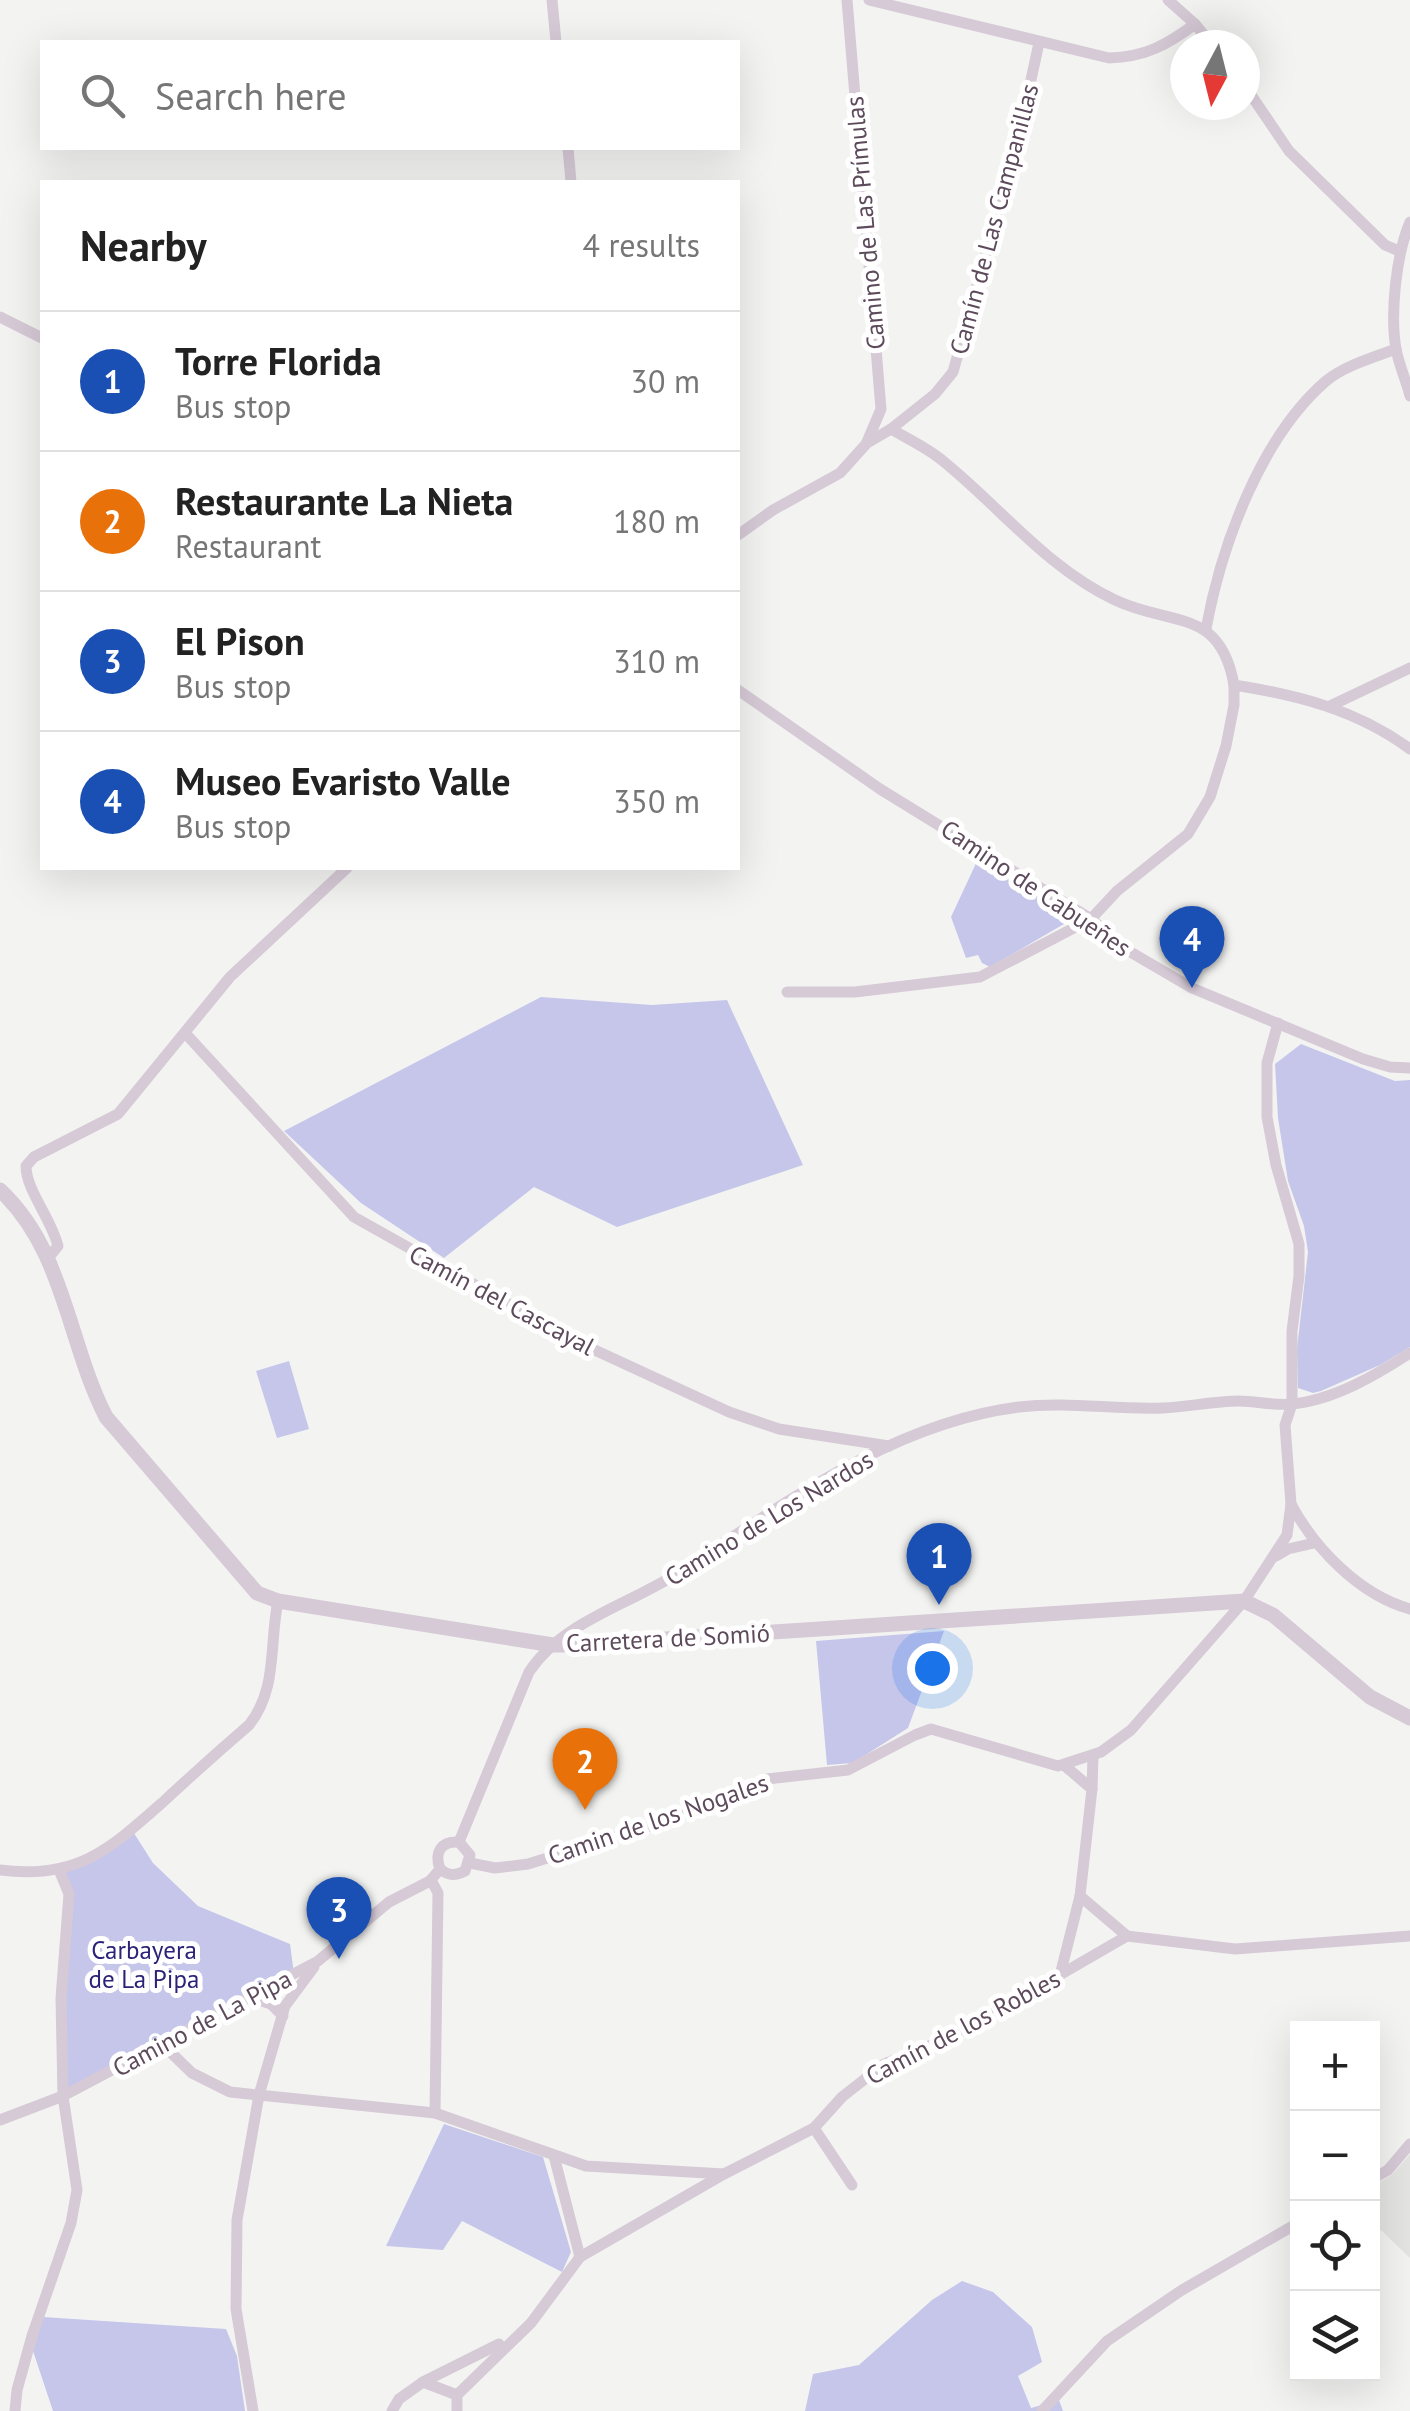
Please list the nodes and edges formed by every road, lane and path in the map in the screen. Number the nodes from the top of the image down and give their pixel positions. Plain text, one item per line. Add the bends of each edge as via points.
1 (552, 0) edge
2 (847, 0) edge
3 (869, 0) edge
4 (1168, 0) edge
5 (1195, 24) junction
6 (1200, 30) edge
7 (556, 40) edge
8 (1039, 43) junction
9 (1260, 108) edge
10 (568, 150) edge
11 (571, 180) edge
12 (1410, 222) edge
13 (1399, 251) junction
14 (0, 316) edge
15 (40, 337) edge
16 (1396, 348) junction
17 (1410, 396) edge
18 (892, 429) junction
19 (867, 442) junction
20 (740, 534) edge
21 (1206, 629) junction
22 (1410, 668) edge
23 (1234, 685) junction
24 (740, 691) edge
25 (1330, 706) junction
26 (1410, 750) edge
27 (345, 870) edge
28 (1091, 919) junction
29 (787, 992) dead end
30 (1278, 1023) junction
31 (186, 1034) junction
32 (1410, 1068) edge
33 (0, 1190) edge
34 (50, 1258) junction
35 (1410, 1353) edge
36 (1292, 1404) junction
37 (890, 1446) junction
38 (1291, 1504) junction
39 (1314, 1543) junction
40 (1272, 1558) junction
41 (1244, 1601) junction
42 (278, 1602) junction
43 (1410, 1609) edge
44 (554, 1645) junction
45 (1410, 1718) edge
46 (1093, 1756) junction
47 (1065, 1766) junction
48 (1092, 1789) junction
49 (459, 1842) junction
50 (470, 1863) junction
51 (440, 1869) junction
52 (0, 1870) edge
53 (59, 1870) junction
54 (431, 1880) junction
55 (1080, 1896) junction
56 (1128, 1936) junction
57 (1410, 1936) edge
58 (318, 1960) junction
59 (1060, 1975) junction
60 (250, 1997) junction
61 (283, 2016) junction
62 (162, 2044) junction
63 (63, 2096) junction
64 (259, 2096) junction
65 (434, 2113) junction
66 (0, 2120) edge
67 (814, 2128) junction
68 (1410, 2144) edge
69 (554, 2156) junction
70 (724, 2174) junction
71 (1380, 2174) edge
72 (852, 2185) dead end
73 (1290, 2227) edge
74 (580, 2257) junction
75 (513, 2337) junction
76 (422, 2382) junction
77 (457, 2395) junction
78 (15, 2411) edge
79 (253, 2411) edge
80 (392, 2411) edge
81 (457, 2411) edge
82 (1042, 2411) edge

1 - 7 street
2 - 19 street, Camino de Las Prímulas via 880,410
3 - 8 street
4 - 5 street
5 - 6 street
5 - 8 street via 1166,46 1136,57
8 - 18 street, Camín de Las Campanillas via 953,372
9 - 13 street via 1289,151
10 - 11 street
12 - 13 street
13 - 16 street
14 - 15 street
16 - 17 street
16 - 21 street via 1327,380 1288,425 1258,472 1215,583
18 - 19 street, Camín de Las Campanillas
18 - 21 street via 941,459 1049,557 1115,600
19 - 20 street via 840,474
21 - 23 street via 1222,647
22 - 25 street
23 - 25 street
23 - 28 street via 1210,797 1188,834
24 - 28 street, Camino de Cabueñes via 880,789
25 - 26 street
27 - 31 street via 243,964
28 - 29 street via 980,977 855,992
28 - 30 street, Camino de Cabueñes via 1127,950 1192,988
30 - 32 street, Camino de Cabueñes via 1363,1060
30 - 36 street via 1267,1063 1267,1116 1299,1244
31 - 34 street via 118,1114 26,1166 26,1181 58,1246
31 - 37 street, Camín del Cascayal via 354,1217 382,1234 573,1340 730,1412 779,1429
33 - 34 street, Carretera de Somió via 22,1211
34 - 42 street, Carretera de Somió via 89,1384 106,1417 257,1594
35 - 36 street, Camino de Los Nardos via 1333,1394
36 - 37 street, Camino de Los Nardos via 1018,1407 962,1418
36 - 38 street via 1285,1425
37 - 44 street, Camino de Los Nardos
38 - 39 street
38 - 40 street via 1286,1535
39 - 40 street
39 - 43 street via 1376,1594
40 - 41 street
41 - 44 street, Carretera de Somió
41 - 45 street via 1273,1615 1370,1698
41 - 46 street via 1131,1730
42 - 44 street, Carretera de Somió
42 - 53 street via 268,1690 249,1724 120,1840
44 - 49 street via 529,1672
46 - 47 street
46 - 48 street
47 - 48 street
47 - 50 street, Camin de los Nogales via 931,1729 848,1770 767,1779 670,1820 528,1864
48 - 55 street
49 - 50 street
49 - 51 street via 439,1848
50 - 51 street via 456,1876
51 - 54 street, Camino de La Pipa
52 - 53 street
53 - 63 street via 69,1894
54 - 58 street, Camino de La Pipa via 390,1902
54 - 65 street via 438,1893
55 - 56 street
55 - 59 street
56 - 57 street via 1234,1950
56 - 59 street, Camín de los Robles
58 - 60 street, Camino de La Pipa
58 - 61 street
59 - 67 street, Camín de los Robles via 956,2035 884,2064
60 - 61 street
60 - 62 street, Camino de La Pipa
61 - 64 street
62 - 63 street, Camino de La Pipa
62 - 64 street via 208,2083
63 - 66 street, Camino de La Pipa
63 - 78 street via 77,2190
64 - 65 street
64 - 79 street via 236,2220 236,2309
65 - 69 street
67 - 70 street, Camín de los Robles
67 - 72 street
68 - 71 street
69 - 70 street via 586,2166
69 - 74 street
70 - 74 street, Camín de los Robles
73 - 82 street via 1107,2341
74 - 75 street, Camín de los Robles
75 - 76 street
75 - 77 street, Camín de los Robles
76 - 77 street
76 - 80 street
77 - 81 street

